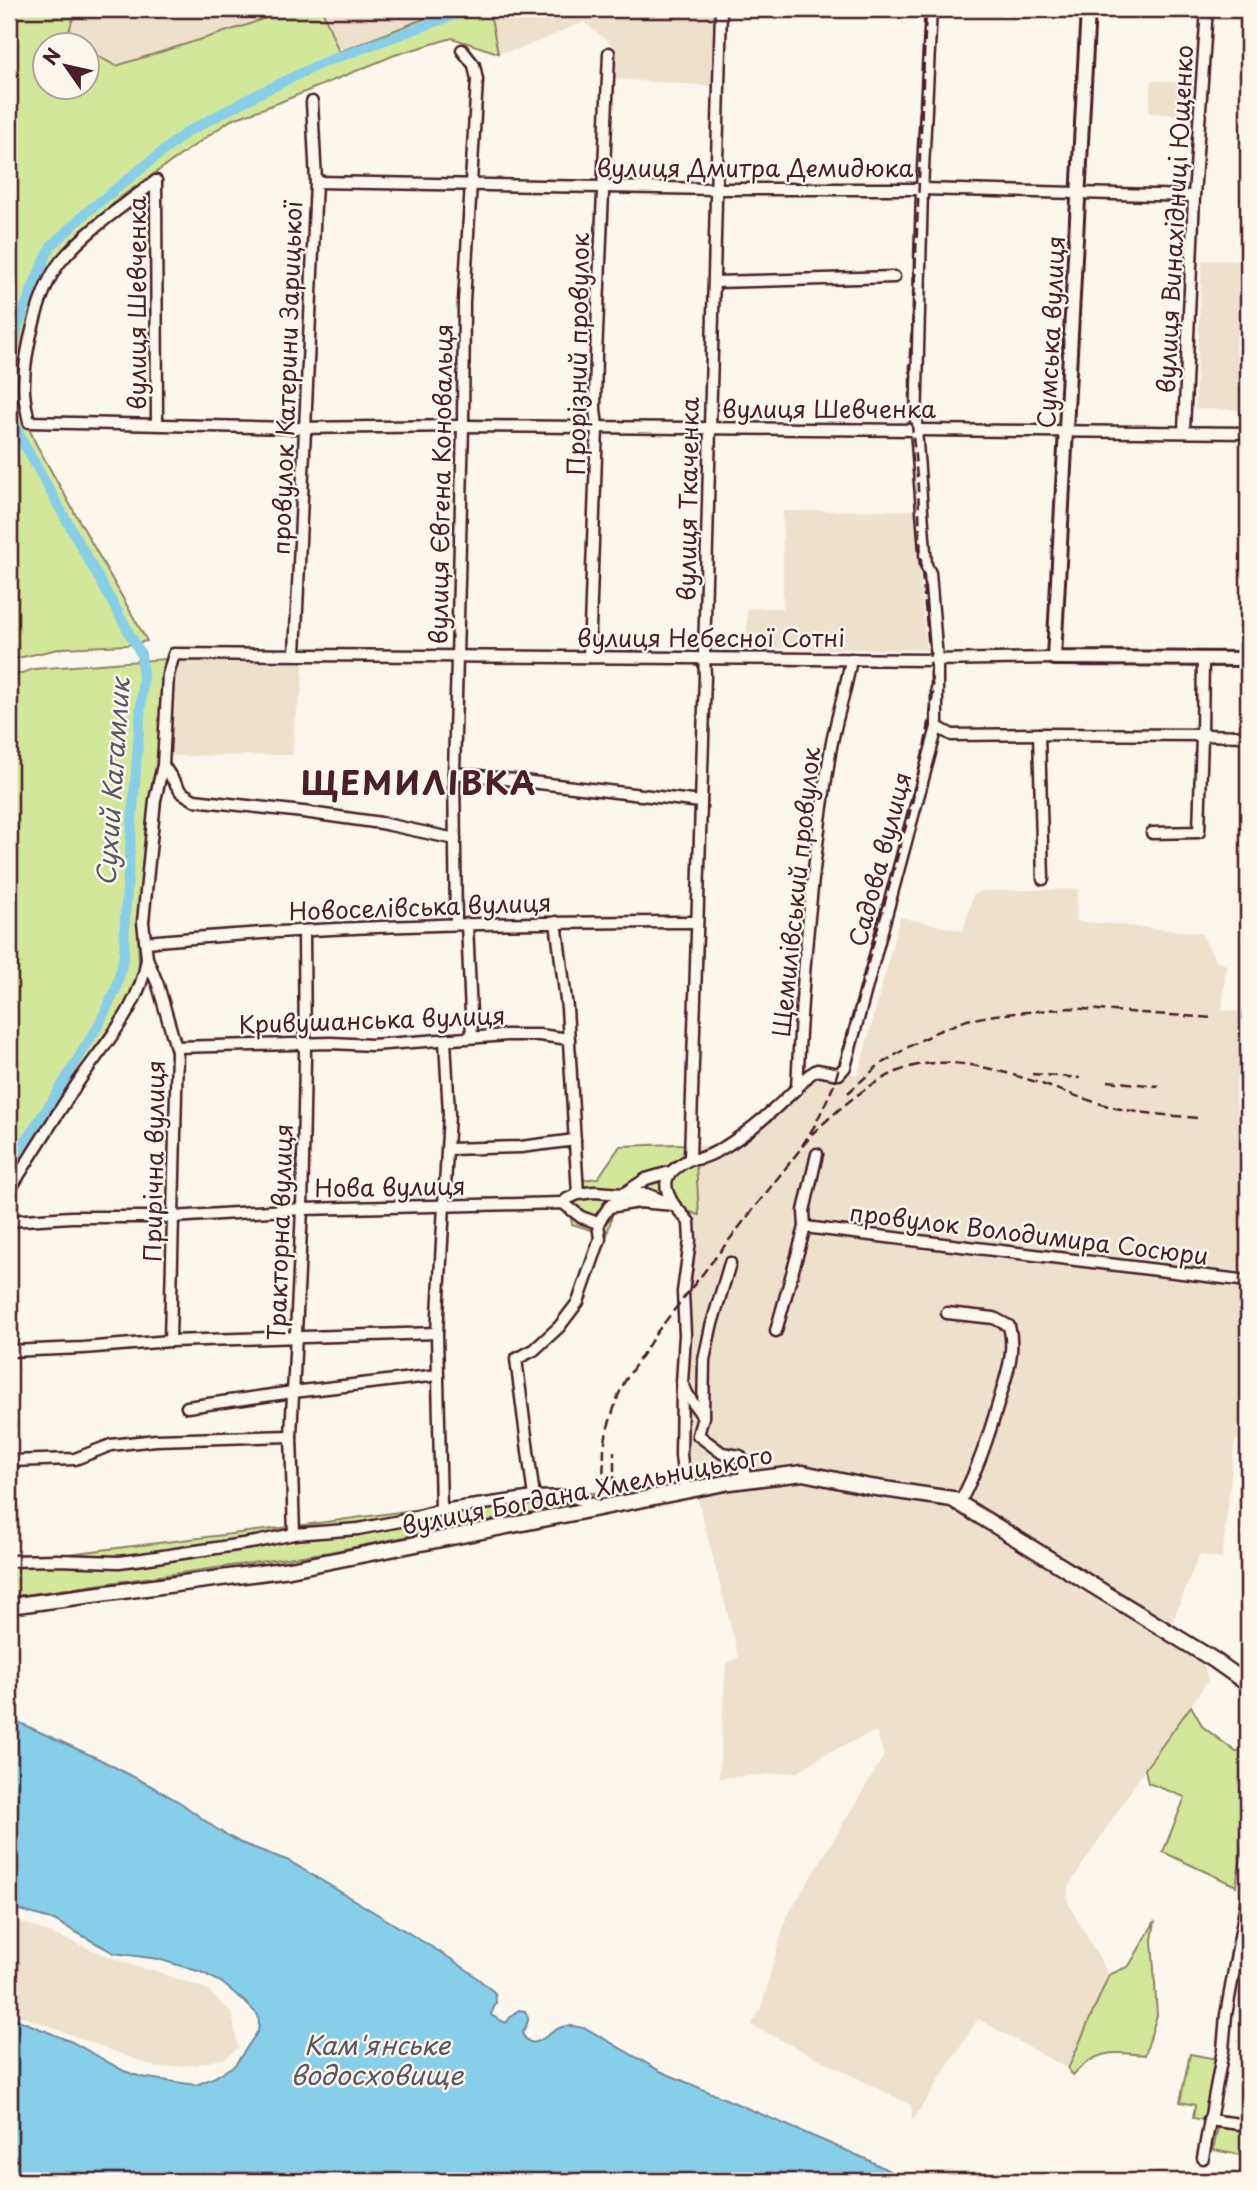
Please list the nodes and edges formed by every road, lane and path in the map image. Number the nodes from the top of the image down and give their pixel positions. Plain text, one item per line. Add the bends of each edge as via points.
1 (720, 9) edge
2 (930, 9) edge
3 (1088, 9) edge
4 (1207, 9) edge
5 (462, 50) dead end
6 (609, 52) dead end
7 (312, 102) dead end
8 (316, 182) junction
9 (470, 185) junction
10 (602, 187) junction
11 (717, 189) junction
12 (922, 189) junction
13 (1078, 192) junction
14 (1194, 196) junction
15 (894, 278) dead end
16 (715, 282) junction
17 (157, 424) junction
18 (463, 426) junction
19 (597, 426) junction
20 (305, 428) junction
21 (709, 429) junction
22 (916, 429) junction
23 (1066, 430) junction
24 (1184, 431) junction
25 (1248, 433) edge
26 (174, 654) joint
27 (295, 654) junction
28 (457, 656) junction
29 (589, 657) junction
30 (704, 657) junction
31 (1054, 658) junction
32 (851, 659) junction
33 (1203, 659) junction
34 (1248, 659) edge
35 (937, 660) junction
36 (937, 727) junction
37 (1039, 734) junction
38 (1202, 735) junction
39 (1248, 736) edge
40 (163, 765) junction
41 (454, 773) junction
42 (701, 802) junction
43 (1152, 833) dead end
44 (455, 839) junction
45 (1043, 879) dead end
46 (556, 922) junction
47 (696, 922) junction
48 (461, 924) junction
49 (304, 932) junction
50 (146, 942) junction
51 (147, 958) junction
52 (472, 1037) junction
53 (445, 1040) junction
54 (569, 1040) junction
55 (305, 1044) junction
56 (176, 1047) junction
57 (797, 1089) junction
58 (575, 1140) junction
59 (448, 1149) junction
60 (817, 1154) dead end
61 (690, 1159) junction
62 (670, 1172) junction
63 (9, 1191) edge
64 (578, 1194) junction
65 (623, 1194) junction
66 (563, 1203) junction
67 (446, 1205) junction
68 (674, 1205) junction
69 (608, 1207) junction
70 (302, 1209) junction
71 (173, 1217) junction
72 (9, 1221) edge
73 (598, 1223) junction
74 (805, 1227) junction
75 (730, 1263) dead end
76 (1248, 1282) edge
77 (947, 1313) dead end
78 (776, 1331) dead end
79 (437, 1333) junction
80 (296, 1336) junction
81 (170, 1340) junction
82 (9, 1351) edge
83 (438, 1374) junction
84 (682, 1383) junction
85 (293, 1392) junction
86 (187, 1407) dead end
87 (702, 1417) junction
88 (682, 1421) junction
89 (698, 1435) junction
90 (291, 1436) junction
91 (9, 1461) edge
92 (746, 1480) junction
93 (685, 1491) junction
94 (534, 1497) junction
95 (959, 1504) junction
96 (603, 1507) junction
97 (441, 1510) junction
98 (294, 1534) junction
99 (9, 1561) edge
100 (9, 1606) edge
101 (1248, 1684) edge
102 (1248, 1892) edge
103 (1247, 1914) edge
104 (1209, 2120) junction
105 (1248, 2125) edge
106 (1203, 2158) dead end

1 - 11 street, вулиця Ткаченка
2 - 12 street, Садова вулиця
3 - 13 street, Сумська вулиця
4 - 14 street, вулиця Винахідниці Ющенко
5 - 9 street, вулиця Євгена Коновальця via 474,65 477,80
6 - 10 street, Прорізний провулок
7 - 8 street, провулок Катерини Зарицької
8 - 9 street, вулиця Дмитра Демидюка
8 - 20 street, провулок Катерини Зарицької
9 - 10 street, вулиця Дмитра Демидюка
9 - 18 street, вулиця Євгена Коновальця
10 - 11 street, вулиця Дмитра Демидюка
10 - 19 street, Прорізний провулок
11 - 12 street, вулиця Дмитра Демидюка
11 - 16 street, вулиця Ткаченка
12 - 13 street, вулиця Дмитра Демидюка
12 - 22 street, Садова вулиця
13 - 14 street, вулиця Дмитра Демидюка
13 - 23 street, Сумська вулиця
14 - 24 street, вулиця Винахідниці Ющенко
15 - 16 street
16 - 21 street, вулиця Ткаченка
17 - 17 street, вулиця Шевченка via 156,181 60,263 40,300 24,390 29,422
17 - 20 street, вулиця Шевченка
18 - 19 street, вулиця Шевченка
18 - 20 street, вулиця Шевченка
18 - 28 street, вулиця Євгена Коновальця
19 - 21 street, вулиця Шевченка
19 - 29 street, Прорізний провулок
20 - 27 street, провулок Катерини Зарицької
21 - 22 street, вулиця Шевченка
21 - 30 street, вулиця Ткаченка
22 - 23 street, вулиця Шевченка
22 - 35 street, Садова вулиця
23 - 24 street, вулиця Шевченка
23 - 31 street, Сумська вулиця
24 - 25 street, вулиця Шевченка
26 - 27 street, вулиця Небесної Сотні
26 - 40 street, Прирічна вулиця via 168,675
27 - 28 street, вулиця Небесної Сотні
28 - 29 street, вулиця Небесної Сотні
28 - 41 street, вулиця Євгена Коновальця
29 - 30 street, вулиця Небесної Сотні
30 - 32 street, вулиця Небесної Сотні
30 - 42 street, вулиця Ткаченка
31 - 33 street, вулиця Небесної Сотні
31 - 35 street, вулиця Небесної Сотні
32 - 35 street, вулиця Небесної Сотні
32 - 57 street, Щемилівський провулок via 824,792 807,937
33 - 34 street, вулиця Небесної Сотні
33 - 38 street
35 - 36 street, Садова вулиця
36 - 37 street via 952,735
36 - 57 street, Садова вулиця via 845,1067 839,1074 817,1070
37 - 38 street
37 - 45 street
38 - 39 street
38 - 43 street via 1199,832
40 - 44 street via 181,792 194,800 381,823
40 - 50 street, Прирічна вулиця via 146,889
41 - 42 street
41 - 44 street, вулиця Євгена Коновальця
42 - 47 street, вулиця Ткаченка
44 - 48 street, вулиця Євгена Коновальця
46 - 47 street, Новоселівська вулиця
46 - 48 street, Новоселівська вулиця
46 - 54 street
47 - 61 street, вулиця Ткаченка
48 - 49 street, Новоселівська вулиця
48 - 52 street, вулиця Євгена Коновальця
49 - 50 street, Новоселівська вулиця
49 - 55 street, Тракторна вулиця
50 - 51 street, Прирічна вулиця
51 - 56 street, Прирічна вулиця
51 - 63 street via 144,977 125,1018
52 - 53 street, Кривушанська вулиця
52 - 54 street, Кривушанська вулиця via 539,1035
53 - 55 street, Кривушанська вулиця
53 - 59 street
54 - 58 street
55 - 56 street, Кривушанська вулиця
55 - 70 street, Тракторна вулиця
56 - 71 street, Прирічна вулиця
57 - 61 street via 737,1139 699,1160
58 - 59 street
58 - 64 street
59 - 67 street
60 - 74 street via 804,1211
61 - 62 street
62 - 65 street via 646,1179
62 - 68 street via 666,1180
64 - 65 street, Нова вулиця
64 - 66 street, Нова вулиця
65 - 68 street, Нова вулиця via 646,1194
65 - 69 street
66 - 67 street, Нова вулиця
66 - 73 street
67 - 70 street, Нова вулиця
67 - 79 street
68 - 69 street via 639,1202
68 - 84 street via 689,1222 690,1241 683,1292
69 - 73 street
70 - 71 street, Нова вулиця
70 - 80 street, Тракторна вулиця
71 - 72 street, Нова вулиця
71 - 81 street, Прирічна вулиця
73 - 94 street via 600,1240 578,1302 534,1350 516,1359
74 - 76 street, провулок Володимира Сосюри
74 - 78 street
75 - 87 street via 704,1360
77 - 95 street via 994,1318 1009,1326 1013,1339 988,1439
79 - 80 street
79 - 83 street
80 - 81 street
80 - 85 street, Тракторна вулиця
81 - 82 street
83 - 85 street
83 - 97 street
84 - 87 street
84 - 88 street
85 - 86 street
85 - 90 street, Тракторна вулиця
87 - 89 street
88 - 89 street
88 - 93 street
89 - 92 street via 722,1453 740,1455
90 - 91 street via 156,1440 111,1445 75,1459
90 - 98 street, Тракторна вулиця
92 - 93 main road, вулиця Богдана Хмельницького
92 - 95 main road, вулиця Богдана Хмельницького via 803,1473
93 - 96 main road, вулиця Богдана Хмельницького
94 - 96 street via 570,1496
94 - 97 street
95 - 101 main road, вулиця Богдана Хмельницького
96 - 100 main road, вулиця Богдана Хмельницького via 290,1569
97 - 98 street via 358,1529
98 - 99 street via 119,1562
102 - 103 street
103 - 104 street
104 - 105 street
104 - 106 street

